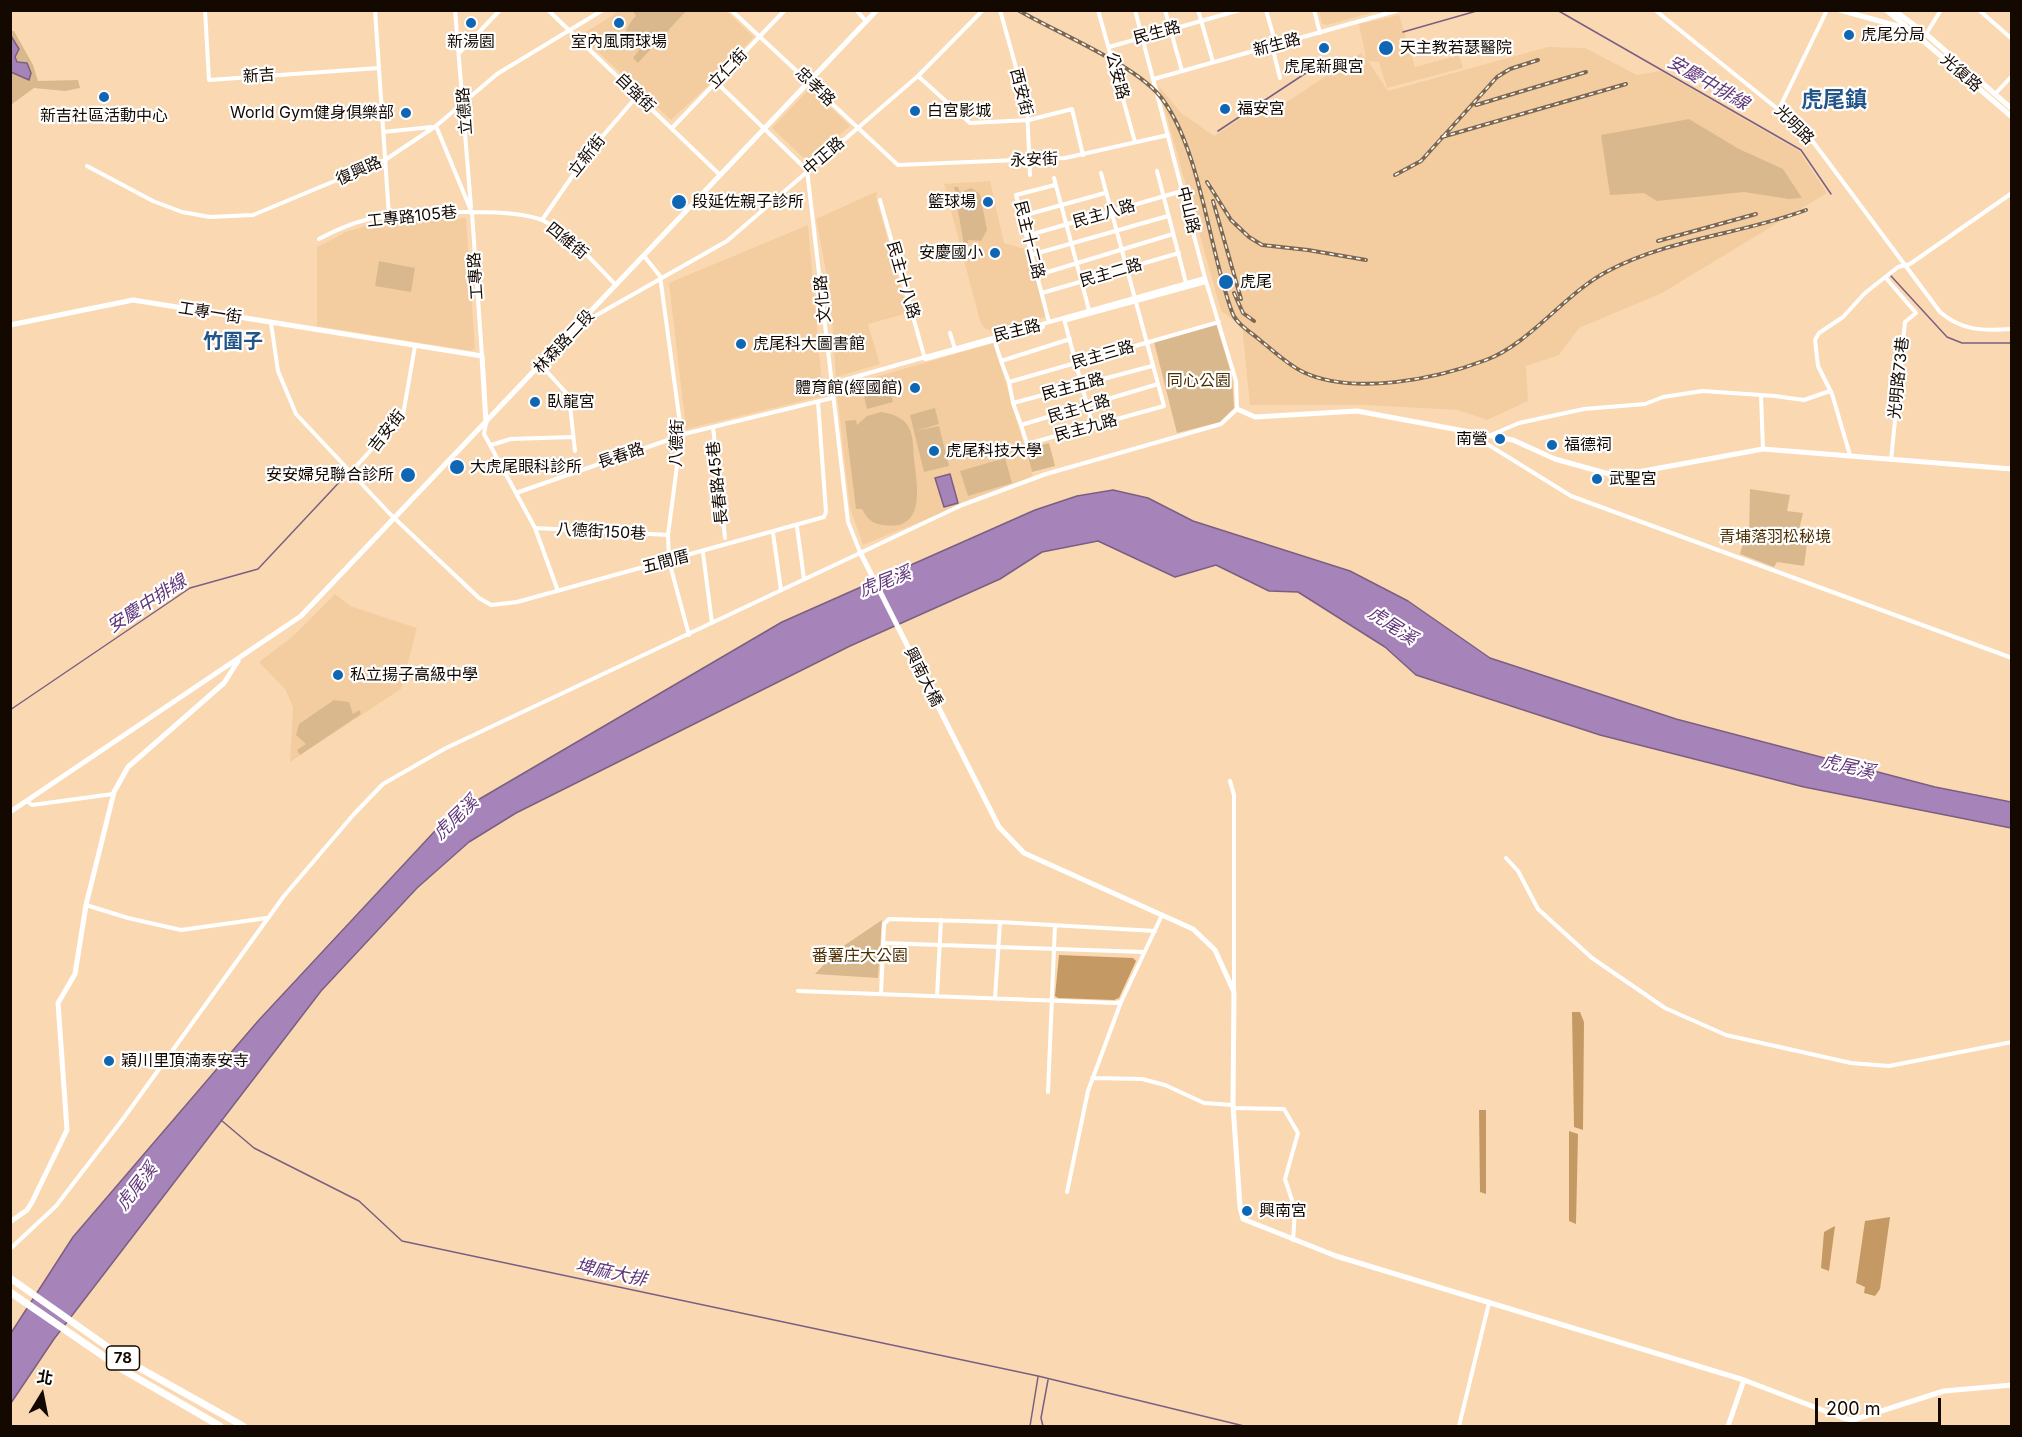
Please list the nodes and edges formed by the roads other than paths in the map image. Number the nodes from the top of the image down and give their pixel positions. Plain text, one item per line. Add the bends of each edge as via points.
1 (205, 10) edge
2 (375, 10) edge
3 (455, 10) edge
4 (500, 10) edge
5 (548, 10) edge
6 (603, 10) edge
7 (731, 10) edge
8 (785, 10) edge
9 (855, 10) edge
10 (877, 10) edge
11 (983, 10) edge
12 (1000, 10) edge
13 (1098, 10) edge
14 (1134, 10) edge
15 (1166, 10) edge
16 (1198, 10) edge
17 (1240, 10) edge
18 (1266, 10) edge
19 (1314, 10) edge
20 (1655, 10) edge
21 (1827, 10) edge
22 (1886, 10) edge
23 (1941, 10) edge
24 (1979, 10) edge
25 (1397, 11) edge
26 (1843, 11) edge
27 (1895, 15) edge
28 (867, 21) junction
29 (1201, 21) junction
30 (1170, 29) junction
31 (1910, 29) junction
32 (569, 30) junction
33 (1320, 33) junction
34 (1926, 34) junction
35 (760, 37) junction
36 (1142, 37) junction
37 (2012, 39) edge
38 (1274, 45) junction
39 (1109, 47) junction
40 (460, 52) junction
41 (1213, 62) junction
42 (379, 68) junction
43 (1182, 71) junction
44 (918, 76) junction
45 (2012, 76) edge
46 (1280, 78) dead end
47 (1154, 80) junction
48 (716, 82) junction
49 (809, 82) junction
50 (1995, 94) junction
51 (638, 95) junction
52 (464, 102) junction
53 (1779, 109) junction
54 (2012, 109) edge
55 (2012, 117) edge
56 (1029, 120) junction
57 (436, 126) junction
58 (672, 128) junction
59 (856, 128) junction
60 (765, 129) junction
61 (383, 132) junction
62 (1167, 135) junction
63 (1135, 142) junction
64 (1083, 155) junction
65 (385, 160) junction
66 (1032, 160) junction
67 (898, 165) joint
68 (87, 166) dead end
69 (807, 170) junction
70 (1157, 171) dead end
71 (1101, 173) dead end
72 (721, 175) junction
73 (1030, 175) dead end
74 (1054, 178) dead end
75 (1055, 185) junction
76 (1182, 190) junction
77 (1105, 193) junction
78 (2012, 193) edge
79 (1163, 197) junction
80 (880, 200) dead end
81 (1059, 206) junction
82 (1111, 211) junction
83 (472, 213) junction
84 (1021, 216) junction
85 (1168, 216) junction
86 (389, 217) junction
87 (542, 220) junction
88 (1066, 225) junction
89 (1116, 231) junction
90 (1173, 234) junction
91 (1026, 236) junction
92 (319, 239) dead end
93 (1071, 244) junction
94 (1121, 249) junction
95 (1179, 253) junction
96 (1031, 255) junction
97 (644, 256) junction
98 (1076, 263) junction
99 (1904, 265) junction
100 (1126, 268) junction
101 (1038, 275) junction
102 (660, 276) junction
103 (1885, 276) junction
104 (1081, 280) junction
105 (1206, 280) junction
106 (1186, 285) junction
107 (616, 286) junction
108 (1042, 292) junction
109 (1133, 299) junction
110 (1089, 310) junction
111 (588, 316) junction
112 (1065, 319) junction
113 (1049, 322) junction
114 (1219, 322) junction
115 (271, 323) junction
116 (10, 325) edge
117 (2012, 329) edge
118 (950, 333) dead end
119 (994, 338) junction
120 (1070, 339) junction
121 (1145, 343) junction
122 (416, 346) junction
123 (955, 350) junction
124 (482, 356) junction
125 (925, 359) junction
126 (1001, 361) junction
127 (1077, 363) junction
128 (541, 365) junction
129 (1152, 366) junction
130 (1009, 382) junction
131 (830, 384) junction
132 (1158, 384) junction
133 (1082, 385) junction
134 (1830, 391) junction
135 (1761, 395) junction
136 (832, 398) junction
137 (819, 402) junction
138 (1013, 403) junction
139 (1088, 407) junction
140 (1237, 410) junction
141 (486, 423) junction
142 (1021, 425) junction
143 (713, 427) junction
144 (1093, 427) junction
145 (1465, 431) junction
146 (681, 435) junction
147 (1490, 435) junction
148 (573, 437) junction
149 (491, 445) junction
150 (1763, 448) junction
151 (574, 451) dead end
152 (1850, 455) junction
153 (1891, 460) junction
154 (2012, 470) edge
155 (350, 472) junction
156 (516, 493) junction
157 (395, 519) junction
158 (797, 527) junction
159 (535, 528) junction
160 (773, 533) junction
161 (668, 535) junction
162 (725, 538) dead end
163 (860, 552) junction
164 (703, 553) junction
165 (669, 561) junction
166 (804, 579) junction
167 (781, 590) junction
168 (558, 591) junction
169 (712, 623) junction
170 (688, 635) junction
171 (2012, 658) edge
172 (239, 660) junction
173 (1230, 781) dead end
174 (113, 795) junction
175 (27, 801) junction
176 (10, 812) edge
177 (1506, 858) dead end
178 (86, 905) junction
179 (1162, 915) junction
180 (268, 918) junction
181 (941, 920) junction
182 (1000, 922) junction
183 (1056, 925) junction
184 (1155, 931) junction
185 (883, 943) junction
186 (940, 945) junction
187 (999, 948) junction
188 (1055, 950) junction
189 (1144, 952) junction
190 (798, 991) dead end
191 (1234, 992) junction
192 (881, 994) junction
193 (937, 996) junction
194 (995, 999) junction
195 (1052, 1000) junction
196 (1121, 1002) junction
197 (2012, 1042) edge
198 (1092, 1078) junction
199 (1048, 1092) dead end
200 (1233, 1107) junction
201 (1067, 1192) dead end
202 (10, 1222) edge
203 (1293, 1240) junction
204 (10, 1249) edge
205 (10, 1278) edge
206 (11, 1292) edge
207 (1489, 1303) junction
208 (1744, 1380) junction
209 (2012, 1385) edge
210 (220, 1426) edge
211 (243, 1426) edge
212 (1459, 1426) edge
213 (1728, 1426) edge

1 - 42 street, 新吉 via 209,80
2 - 42 street
3 - 40 street, 立德路
4 - 40 street
5 - 32 street, 自強街
6 - 32 street, 復興路
7 - 35 street, 忠孝路
8 - 35 street, 立仁街
9 - 28 street
10 - 28 street, 林森路二段
11 - 44 street, 中正路
12 - 56 street, 西安街
13 - 39 street, 公安路
14 - 36 street, 中山路
15 - 30 street
16 - 29 street
17 - 29 street, 民生路
18 - 38 street
19 - 33 street
20 - 53 street, 光明路
21 - 53 street
22 - 27 street
23 - 34 street
24 - 37 street
25 - 33 street, 新生路
26 - 27 street
27 - 31 street
27 - 34 street
28 - 49 street, 林森路二段
29 - 30 street, 民生路
29 - 41 street
30 - 36 street, 民生路
30 - 43 street
31 - 34 street, 光復路
31 - 55 street, 光復路
32 - 51 street, 自強街
32 - 52 street, 復興路 via 497,74
33 - 38 street, 新生路
34 - 50 street, 光復路
35 - 48 street, 立仁街
35 - 49 street, 忠孝路
36 - 39 street, 民生路
36 - 47 street, 中山路
38 - 41 street, 新生路
38 - 46 street
39 - 63 street, 公安路
40 - 52 street, 立德路
41 - 43 street, 新生路
42 - 61 street
43 - 47 street, 新生路
44 - 56 street via 970,123
44 - 59 street, 中正路
45 - 50 street
47 - 62 street, 中山路
48 - 58 street, 立仁街
48 - 60 street
49 - 59 street, 忠孝路
49 - 60 street, 林森路二段
50 - 54 street, 光復路
51 - 58 street, 自強街
51 - 87 street, 立新街 via 589,152
52 - 57 street, 復興路
52 - 83 street, 立德路
53 - 99 street, 光明路 via 1805,131
56 - 64 street via 1072,109
56 - 66 street, 西安街
57 - 61 street
57 - 65 street, 復興路
57 - 83 street, 工專路
58 - 72 street, 自強街
59 - 67 street, 忠孝路
59 - 69 street, 中正路
60 - 69 street
60 - 72 street, 林森路二段
61 - 65 street
62 - 63 street, 永安街
62 - 76 street, 中山路
63 - 64 street, 永安街
64 - 66 street, 永安街
65 - 68 street, 復興路 via 253,215 224,217 170,208
65 - 86 street
66 - 67 street, 永安街
66 - 73 street, 西安街
69 - 102 street, 中正路 via 727,241
69 - 131 street, 文化路
70 - 79 street
71 - 77 street
72 - 97 street, 林森路二段
74 - 75 street
75 - 81 street
75 - 84 street, 民主十二路 via 1016,195
76 - 79 street, 民主八路
76 - 105 street, 中山路
77 - 81 street
77 - 82 street
78 - 99 street
79 - 82 street, 民主八路
79 - 85 street
80 - 125 street, 民主十八路
81 - 84 street
81 - 88 street
82 - 88 street, 民主八路
82 - 89 street
83 - 86 street, 工專路105巷
83 - 87 street, 四維街 via 513,213
83 - 124 street, 工專路
84 - 91 street, 民主十二路
85 - 89 street
85 - 90 street
86 - 92 street, 工專路105巷 via 349,226
87 - 107 street, 四維街 via 572,240
88 - 91 street, 民主八路
88 - 93 street
89 - 93 street
89 - 94 street
90 - 94 street
90 - 95 street
91 - 96 street, 民主十二路
93 - 96 street
93 - 98 street
94 - 98 street
94 - 100 street
95 - 100 street, 民主二路
95 - 106 street
96 - 101 street, 民主十二路
97 - 102 street
97 - 107 street, 林森路二段
98 - 101 street
98 - 104 street
99 - 103 street
99 - 117 street, 光明路 via 1950,321 1974,330
100 - 104 street, 民主二路
100 - 109 street
101 - 108 street, 民主十二路
102 - 111 street, 中正路 via 596,316
102 - 146 street, 八德街
103 - 134 street via 1815,340 1818,366
103 - 153 street, 光明路73巷 via 1916,313 1905,322
104 - 108 street, 民主二路
104 - 110 street
105 - 106 street, 民主路
105 - 114 street, 中山路
106 - 109 street, 民主路
107 - 111 street, 林森路二段
108 - 113 street, 民主十二路
109 - 110 street, 民主路
109 - 112 street
109 - 121 street
110 - 112 street, 民主路
111 - 128 street, 林森路二段
112 - 113 street, 民主路
112 - 119 street
112 - 120 street
113 - 119 street, 民主路
114 - 121 street, 民主三路
114 - 140 street, 中山路 via 1236,381
115 - 116 street, 工專一街 via 133,300
115 - 122 street, 工專一街
115 - 155 street, 五間厝 via 278,371 297,414
118 - 123 street
119 - 123 street, 民主路
119 - 126 street
120 - 126 street
120 - 127 street
121 - 127 street, 民主三路
121 - 129 street
122 - 124 street, 工專一街
122 - 155 street, 吉安街 via 403,415
123 - 125 street, 民主路
124 - 141 street, 工專路
125 - 131 street, 民主路
126 - 130 street
127 - 130 street, 民主三路
127 - 133 street
128 - 141 street, 林森路二段
128 - 148 street via 569,396
129 - 132 street
129 - 133 street, 民主五路
130 - 138 street
131 - 136 street, 文化路
132 - 139 street, 民主七路
132 - 144 street, 民主九路 via 1164,406
133 - 138 street, 民主五路
133 - 139 street
134 - 135 street via 1804,400
134 - 152 street
135 - 147 street via 1703,392 1663,397 1645,404 1584,409 1519,423
135 - 150 street
136 - 137 street, 長春路
136 - 163 street, 文化路 via 848,522
137 - 143 street, 長春路
137 - 158 street via 826,512 824,518
138 - 142 street
139 - 142 street, 民主七路
139 - 144 street
140 - 145 street via 1255,417 1357,411
140 - 163 street via 1221,424 996,491
141 - 149 street, 工專路 via 484,434
141 - 157 street, 林森路二段
142 - 144 street, 民主九路 via 1027,444
143 - 146 street, 長春路
143 - 162 street, 長春路45巷
145 - 147 street
145 - 171 street via 1571,496
146 - 156 street, 長春路
146 - 161 street, 八德街
147 - 150 street via 1616,476
148 - 149 street via 511,439
148 - 151 street
149 - 156 street, 工專路
150 - 152 street
152 - 153 street
153 - 154 street
155 - 157 street, 五間厝
156 - 159 street, 工專路
157 - 168 street, 五間厝 via 485,603 510,604
157 - 172 street, 林森路二段 via 301,616
158 - 160 street
158 - 166 street
159 - 161 street, 八德街150巷
159 - 168 street, 工專路
160 - 164 street, 五間厝
160 - 167 street
161 - 165 street, 八德街
163 - 166 street
163 - 179 street, 興南大橋 via 999,827 1024,853
164 - 165 street, 五間厝
164 - 169 street
165 - 168 street, 五間厝
165 - 170 street, 八德街
166 - 167 street
167 - 169 street
169 - 170 street
170 - 180 street via 446,748 383,784
172 - 174 street via 224,683 128,767
172 - 175 street, 林森路二段
173 - 191 street via 1234,795
174 - 175 street via 32,805
174 - 178 street
175 - 176 street, 林森路二段
177 - 197 street via 1518,871 1538,909 1592,958 1665,1008 1726,1035 1851,1063 1890,1066
178 - 180 street via 180,930
178 - 202 street via 75,974 58,1003 68,1130 27,1210
179 - 184 street
179 - 191 street, 興南大橋 via 1193,928 1208,940
180 - 204 street via 56,1206
181 - 182 street
181 - 185 street via 889,919 884,924
181 - 186 street
182 - 183 street
182 - 187 street
183 - 184 street
183 - 188 street
184 - 189 street
185 - 186 street
185 - 192 street
186 - 187 street
186 - 193 street
187 - 188 street
187 - 194 street
188 - 189 street
188 - 195 street
189 - 196 street
190 - 192 street
191 - 200 street
192 - 193 street
193 - 194 street
194 - 195 street
195 - 196 street
195 - 199 street
196 - 198 street
198 - 200 street via 1142,1079 1204,1102
198 - 201 street
200 - 203 street via 1241,1216
200 - 203 street via 1284,1109 1298,1133 1285,1179 1295,1209
203 - 207 street
205 - 211 highway, 78 via 129,1362
206 - 210 highway, 78 via 125,1371
207 - 208 street
207 - 212 street
208 - 209 street via 1853,1420 1944,1391
208 - 213 street

